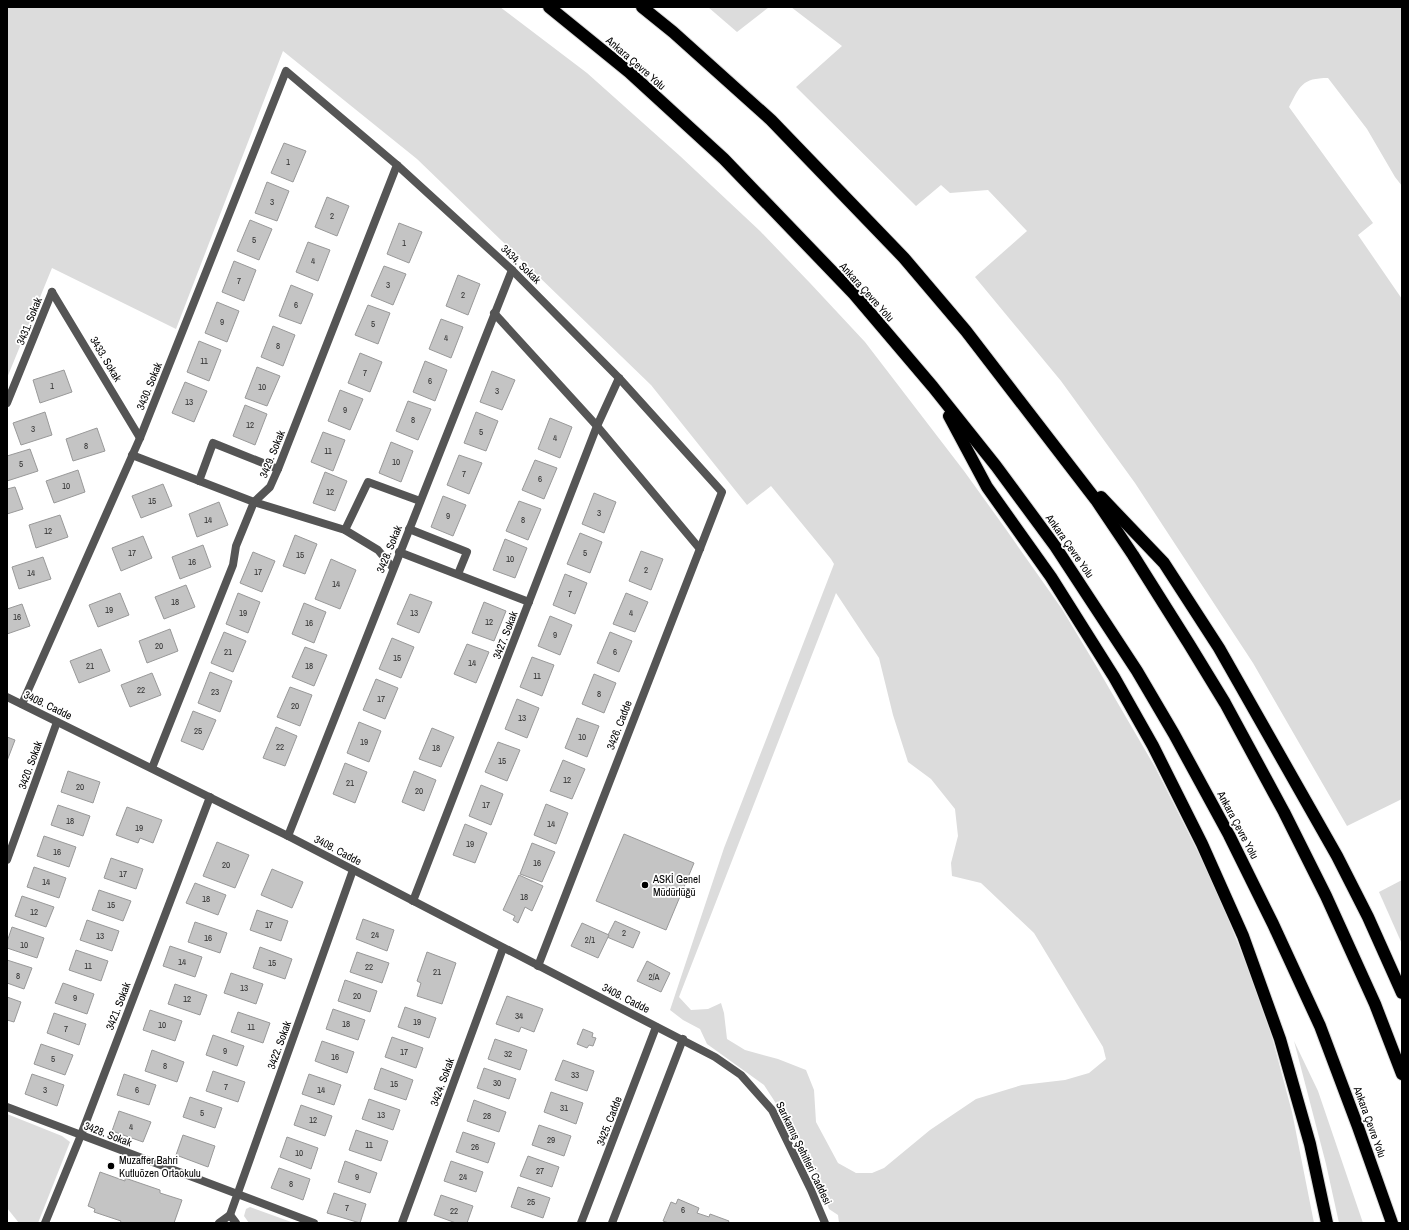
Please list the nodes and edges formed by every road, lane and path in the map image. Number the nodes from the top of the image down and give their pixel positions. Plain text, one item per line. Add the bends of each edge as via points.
1 (549, 7) edge
2 (642, 7) edge
3 (286, 71) joint
4 (397, 165) junction
5 (512, 270) junction
6 (52, 292) joint
7 (494, 313) junction
8 (619, 378) junction
9 (933, 387) junction
10 (7, 403) edge
11 (597, 426) junction
12 (140, 438) junction
13 (132, 455) junction
14 (1066, 459) junction
15 (278, 469) junction
16 (199, 481) junction
17 (722, 492) joint
18 (420, 501) junction
19 (254, 502) junction
20 (409, 529) junction
21 (346, 530) junction
22 (700, 548) junction
23 (399, 552) junction
24 (393, 568) junction
25 (458, 574) junction
26 (529, 602) junction
27 (7, 697) edge
28 (22, 704) junction
29 (57, 722) junction
30 (152, 768) junction
31 (210, 797) junction
32 (288, 836) junction
33 (7, 860) edge
34 (353, 870) junction
35 (413, 901) junction
36 (503, 948) junction
37 (538, 966) junction
38 (1402, 993) edge
39 (656, 1027) junction
40 (683, 1039) junction
41 (1402, 1074) edge
42 (7, 1107) edge
43 (81, 1135) junction
44 (237, 1194) junction
45 (230, 1215) junction
46 (45, 1223) edge
47 (220, 1223) edge
48 (236, 1223) edge
49 (314, 1223) edge
50 (402, 1223) edge
51 (581, 1223) edge
52 (612, 1223) edge
53 (825, 1223) edge
54 (1327, 1223) edge
55 (1392, 1223) edge

1 - 9 highway, Ankara Çevre Yolu via 628,72 724,160 854,294
2 - 14 highway via 771,120 904,258 966,331
3 - 4 street, 3434. Sokak
3 - 12 street, 3430. Sokak
4 - 5 street, 3434. Sokak
4 - 15 street, 3429. Sokak
5 - 7 street, 3428. Sokak
5 - 8 street, 3434. Sokak
6 - 10 street, 3431. Sokak
6 - 12 street, 3433. Sokak
7 - 11 street
7 - 18 street, 3428. Sokak
8 - 11 street, 3427. Sokak
8 - 17 street, 3434. Sokak
9 - 54 highway via 987,487 1051,577 1114,677 1153,746 1202,844 1243,936 1280,1039 1310,1144
9 - 55 highway, Ankara Çevre Yolu via 1055,546 1137,671 1229,834 1320,1026
11 - 22 street
11 - 26 street, 3427. Sokak
12 - 13 street, 3430. Sokak
13 - 16 street
13 - 28 street, 3430. Sokak
14 - 38 highway via 1164,563 1219,648 1337,856
14 - 41 highway via 1133,555 1225,703 1326,896 1375,1004
15 - 16 street via 213,443
15 - 19 street, 3429. Sokak via 270,487
16 - 19 street
17 - 22 street, 3426. Cadde
18 - 20 street, 3428. Sokak
18 - 21 street via 368,482
19 - 21 street
19 - 30 street, 3429. Sokak via 236,546 233,565
20 - 23 street, 3428. Sokak
20 - 25 street via 467,552
21 - 24 street via 378,550
22 - 37 street, 3426. Cadde
23 - 24 street, 3428. Sokak
23 - 25 street
24 - 32 street, 3428. Sokak
25 - 26 street
26 - 35 street, 3427. Sokak
27 - 28 street, 3408. Cadde
28 - 29 street, 3408. Cadde
29 - 30 street, 3408. Cadde
29 - 33 street, 3420. Sokak
30 - 31 street, 3408. Cadde
31 - 32 street, 3408. Cadde
31 - 43 street, 3421. Sokak
32 - 34 street, 3408. Cadde
34 - 35 street, 3408. Cadde
34 - 44 street, 3422. Sokak
35 - 36 street, 3408. Cadde
36 - 37 street, 3408. Cadde
36 - 50 street, 3424. Sokak
37 - 39 street, 3408. Cadde
39 - 40 street, 3408. Cadde
39 - 51 street, 3425. Cadde
40 - 52 street
40 - 53 street, Sarıkamış Şehitleri Caddesi via 741,1075 772,1110
42 - 43 street, 3428. Sokak
43 - 44 street, 3428. Sokak
43 - 46 street, 3421. Sokak
44 - 45 street, 3422. Sokak
44 - 49 street, 3428. Sokak
45 - 47 street
45 - 48 street

